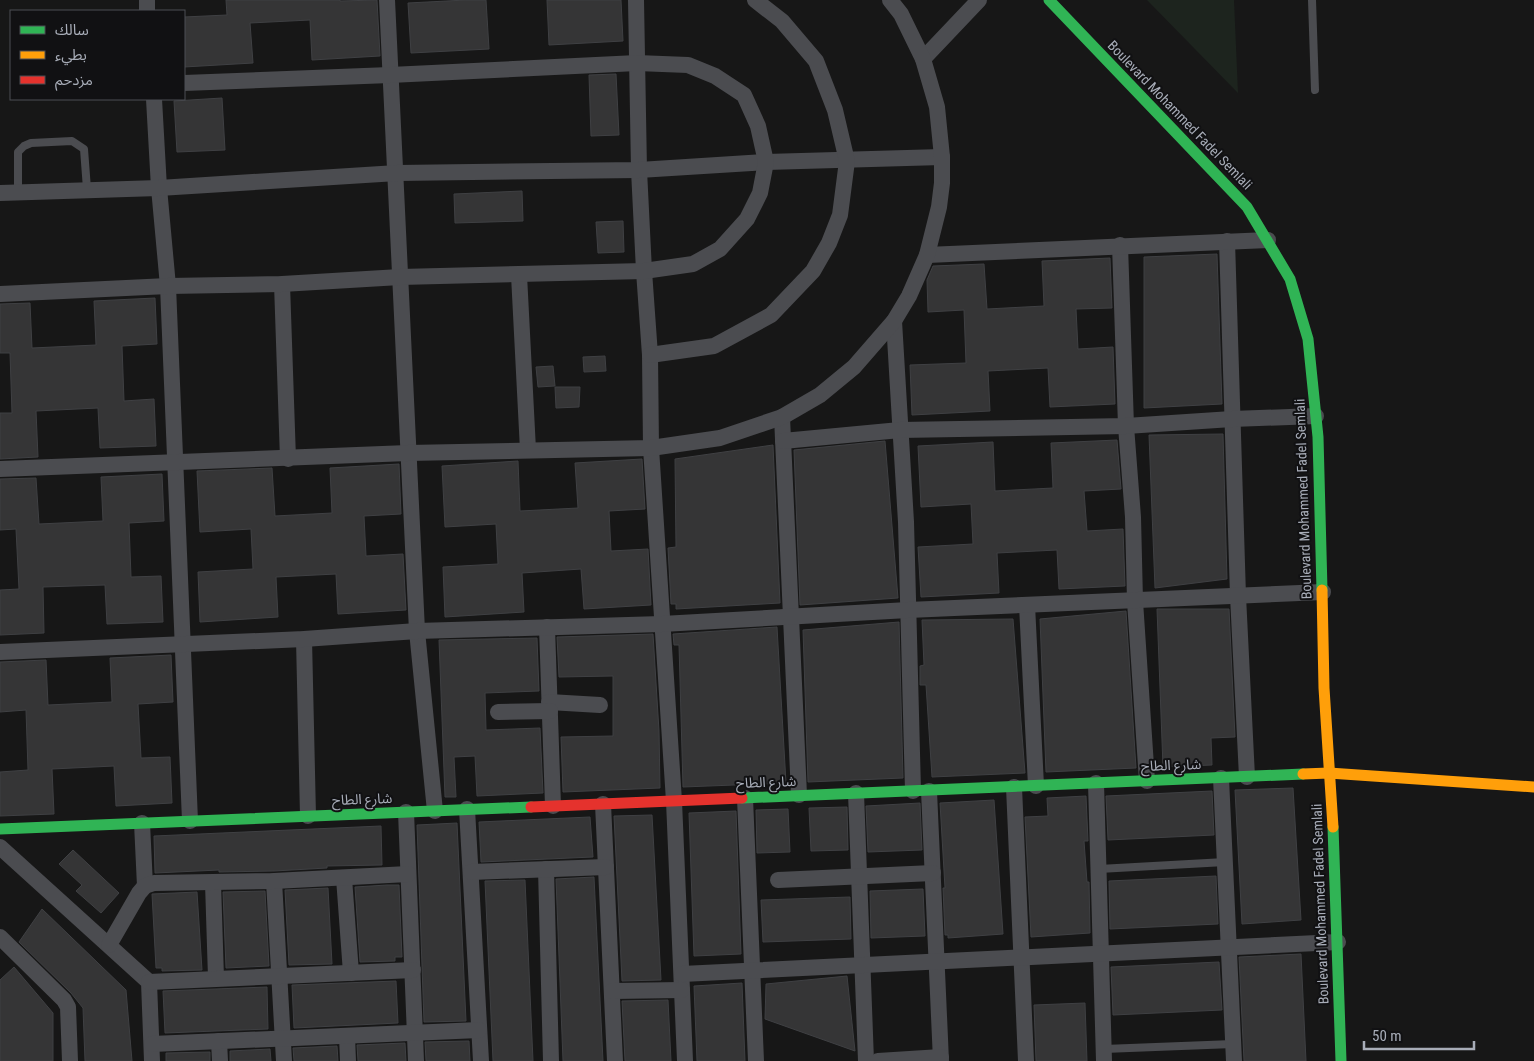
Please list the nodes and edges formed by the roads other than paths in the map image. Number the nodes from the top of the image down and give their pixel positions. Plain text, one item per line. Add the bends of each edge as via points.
1 (387, 0) edge
2 (636, 0) edge
3 (755, 0) edge
4 (890, 0) edge
5 (979, 0) edge
6 (1049, 0) edge
7 (1312, 0) edge
8 (923, 59) junction
9 (637, 63) junction
10 (390, 75) junction
11 (185, 83) edge
12 (1315, 90) dead end
13 (154, 100) edge
14 (942, 157) junction
15 (847, 160) junction
16 (766, 162) junction
17 (639, 170) junction
18 (397, 173) junction
19 (159, 188) junction
20 (87, 189) junction
21 (18, 192) junction
22 (0, 193) edge
23 (1268, 240) junction
24 (1226, 241) junction
25 (1120, 245) junction
26 (927, 255) junction
27 (644, 271) junction
28 (519, 274) junction
29 (400, 277) junction
30 (282, 284) junction
31 (168, 286) junction
32 (0, 294) edge
33 (894, 321) junction
34 (650, 355) junction
35 (1316, 416) junction
36 (782, 417) junction
37 (1232, 419) junction
38 (1126, 426) junction
39 (900, 430) junction
40 (783, 441) junction
41 (651, 448) junction
42 (528, 450) junction
43 (408, 453) junction
44 (288, 459) junction
45 (175, 463) junction
46 (0, 469) edge
47 (1322, 592) junction
48 (1238, 596) junction
49 (1135, 602) junction
50 (1027, 605) junction
51 (908, 610) junction
52 (791, 616) junction
53 (662, 624) junction
54 (547, 627) junction
55 (417, 631) junction
56 (304, 638) junction
57 (183, 644) junction
58 (0, 652) edge
59 (600, 705) dead end
60 (550, 706) junction
61 (498, 712) dead end
62 (1329, 773) junction
63 (1247, 777) junction
64 (1221, 778) junction
65 (1147, 781) junction
66 (1096, 783) junction
67 (1036, 786) junction
68 (1534, 786) edge
69 (1014, 787) junction
70 (921, 791) junction
71 (856, 793) junction
72 (799, 795) junction
73 (745, 798) junction
74 (674, 800) junction
75 (603, 804) junction
76 (553, 806) junction
77 (468, 809) junction
78 (435, 811) junction
79 (406, 812) junction
80 (308, 816) junction
81 (190, 821) junction
82 (142, 823) junction
83 (0, 829) edge
84 (0, 847) edge
85 (1225, 862) junction
86 (606, 867) junction
87 (1099, 868) junction
88 (546, 869) junction
89 (471, 872) junction
90 (933, 873) junction
91 (408, 874) junction
92 (859, 877) junction
93 (344, 878) junction
94 (778, 880) dead end
95 (274, 881) junction
96 (212, 883) junction
97 (145, 886) junction
98 (0, 937) edge
99 (1338, 942) junction
100 (109, 945) junction
101 (1229, 947) junction
102 (1101, 953) junction
103 (1021, 957) junction
104 (936, 961) junction
105 (862, 965) junction
106 (413, 970) junction
107 (752, 970) junction
108 (351, 973) junction
109 (280, 976) junction
110 (216, 978) junction
111 (150, 982) junction
112 (682, 982) junction
113 (612, 991) junction
114 (479, 1030) junction
115 (415, 1033) junction
116 (347, 1036) junction
117 (283, 1039) junction
118 (219, 1042) junction
119 (152, 1044) junction
120 (1233, 1044) junction
121 (1104, 1055) edge
122 (941, 1059) edge
123 (70, 1061) edge
124 (152, 1061) edge
125 (220, 1061) edge
126 (284, 1061) edge
127 (348, 1061) edge
128 (416, 1061) edge
129 (481, 1061) edge
130 (551, 1061) edge
131 (616, 1061) edge
132 (685, 1061) edge
133 (756, 1061) edge
134 (866, 1061) edge
135 (878, 1061) edge
136 (1026, 1061) edge
137 (1234, 1061) edge
138 (1341, 1061) edge

1 - 10 street
2 - 9 street
3 - 15 street via 782,21 816,61 835,110
4 - 8 street via 901,14
5 - 8 street
6 - 23 street, Boulevard Mohammed Fadel Semlali via 1247,207
7 - 12 lane
8 - 14 street via 937,107
9 - 10 street
9 - 16 street via 688,65 715,76 744,95 758,126
9 - 17 street
10 - 11 street
10 - 18 street
13 - 19 street
14 - 15 street
14 - 26 street via 939,207
15 - 16 street
15 - 34 street via 840,215 829,243 814,271 771,315 714,346
16 - 17 street
16 - 27 street via 760,193 747,219 720,249 693,264
17 - 18 street
17 - 27 street
18 - 19 street
18 - 29 street
19 - 20 street
19 - 31 street
20 - 21 street
20 - 21 lane via 84,149 72,140 24,146 18,152
21 - 22 street
23 - 24 street
23 - 35 street, Boulevard Mohammed Fadel Semlali via 1290,279 1308,339
24 - 25 street
24 - 37 street
25 - 26 street
25 - 38 street
26 - 33 street
27 - 28 street
27 - 34 street
28 - 29 street
28 - 42 street
29 - 30 street
29 - 43 street
30 - 31 street
30 - 44 street
31 - 32 street
31 - 45 street
33 - 36 street via 854,367 820,395
33 - 39 street
34 - 41 street
35 - 37 street
35 - 47 street, Boulevard Mohammed Fadel Semlali
36 - 40 street
36 - 41 street via 720,438
37 - 38 street
37 - 48 street
38 - 39 street
38 - 49 street
39 - 40 street
39 - 51 street
40 - 52 street
41 - 42 street
41 - 53 street
42 - 43 street
43 - 44 street
43 - 55 street
44 - 45 street
45 - 46 street
45 - 57 street
47 - 48 street
47 - 62 street, Boulevard Mohammed Fadel Semlali
48 - 49 street
48 - 63 street
49 - 50 street
49 - 65 street
50 - 51 street
50 - 67 street
51 - 52 street
51 - 70 street
52 - 53 street
52 - 72 street
53 - 54 street
53 - 74 street
54 - 55 street
54 - 60 street
55 - 56 street
55 - 78 street
56 - 57 street
56 - 80 street
57 - 58 street
57 - 81 street
59 - 60 street
60 - 61 street
60 - 76 street
62 - 63 street, شارع الطاح
62 - 68 street, شارع الطاح
62 - 99 street, Boulevard Mohammed Fadel Semlali
63 - 64 street, شارع الطاح
64 - 65 street, شارع الطاح
64 - 85 street
65 - 66 street, شارع الطاح
66 - 67 street, شارع الطاح
66 - 87 street
67 - 69 street, شارع الطاح
69 - 70 street, شارع الطاح
69 - 103 street
70 - 71 street, شارع الطاح
70 - 90 street
71 - 72 street, شارع الطاح
71 - 92 street
72 - 73 street, شارع الطاح
73 - 74 street, شارع الطاح
73 - 107 street
74 - 75 street, شارع الطاح
74 - 112 street
75 - 76 street, شارع الطاح
75 - 86 street
76 - 77 street, شارع الطاح
77 - 78 street, شارع الطاح
77 - 89 street
78 - 79 street, شارع الطاح
79 - 80 street, شارع الطاح
79 - 91 street
80 - 81 street, شارع الطاح
81 - 82 street, شارع الطاح
82 - 83 street, شارع الطاح
82 - 97 street
84 - 100 street
85 - 87 lane
85 - 101 street
86 - 88 street
86 - 113 street
87 - 102 street
88 - 89 street
88 - 130 street
89 - 114 street
90 - 92 street
90 - 104 street
91 - 93 street
91 - 106 street
92 - 94 street
92 - 105 street
93 - 95 street
93 - 108 street
95 - 96 street
95 - 109 street
96 - 97 street via 154,883
96 - 110 street
97 - 100 street
98 - 123 street via 68,1007
99 - 101 street
99 - 138 street, Boulevard Mohammed Fadel Semlali
100 - 111 street
101 - 102 street
101 - 120 street
102 - 103 street
102 - 121 street
103 - 104 street
103 - 136 street
104 - 105 street
104 - 122 street
105 - 107 street
105 - 134 street
106 - 108 street
106 - 115 street
107 - 112 street
107 - 133 street
108 - 109 street
109 - 110 street
109 - 117 street
110 - 111 street
111 - 119 street
112 - 113 street
112 - 132 street
113 - 131 street
114 - 115 street
114 - 129 street
115 - 116 street
115 - 128 street
116 - 117 street
116 - 127 street
117 - 118 street
117 - 126 street
118 - 119 street
118 - 125 street
119 - 124 street
120 - 121 lane
120 - 137 street
122 - 135 street

